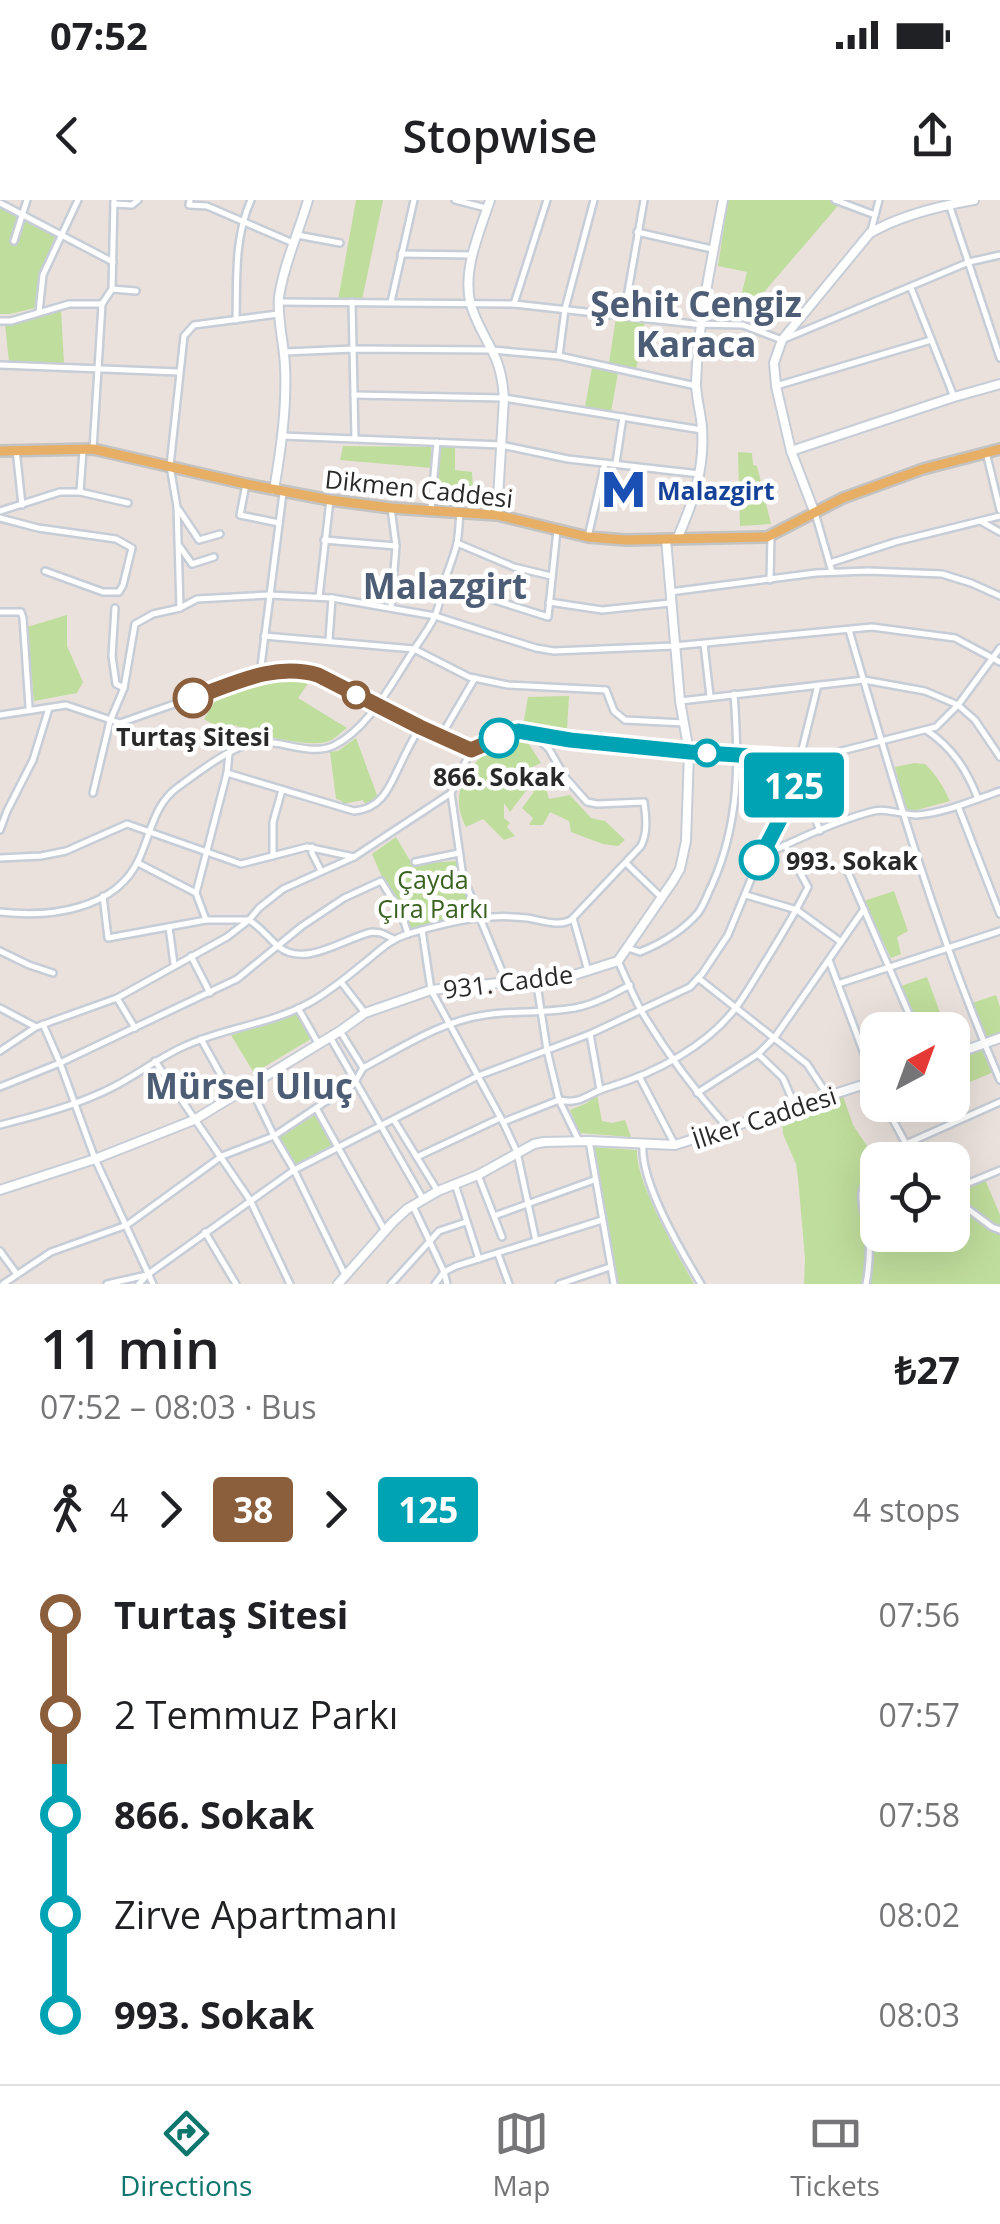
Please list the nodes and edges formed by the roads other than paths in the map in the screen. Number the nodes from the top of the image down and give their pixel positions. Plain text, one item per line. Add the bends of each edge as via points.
1 (26, 200) edge
2 (78, 200) edge
3 (138, 200) edge
4 (190, 200) edge
5 (251, 200) edge
6 (308, 200) edge
7 (414, 200) edge
8 (455, 200) edge
9 (547, 200) edge
10 (594, 200) edge
11 (644, 200) edge
12 (724, 200) edge
13 (836, 200) edge
14 (879, 200) edge
15 (974, 200) edge
16 (114, 202) edge
17 (208, 203) edge
18 (0, 204) edge
19 (489, 204) edge
20 (949, 204) junction
21 (22, 213) junction
22 (875, 215) junction
23 (242, 223) junction
24 (637, 232) junction
25 (870, 233) junction
26 (60, 234) junction
27 (295, 239) junction
28 (14, 241) dead end
29 (340, 243) dead end
30 (714, 250) junction
31 (401, 254) junction
32 (473, 255) junction
33 (1000, 255) edge
34 (969, 262) junction
35 (114, 263) junction
36 (911, 287) junction
37 (112, 289) junction
38 (136, 291) dead end
39 (278, 302) junction
40 (352, 302) junction
41 (392, 302) junction
42 (470, 302) junction
43 (102, 304) junction
44 (514, 304) junction
45 (565, 309) junction
46 (39, 312) junction
47 (279, 314) junction
48 (624, 316) junction
49 (236, 320) junction
50 (0, 321) edge
51 (701, 324) junction
52 (782, 340) junction
53 (931, 340) junction
54 (353, 349) junction
55 (492, 350) junction
56 (285, 352) junction
57 (560, 356) junction
58 (1000, 358) edge
59 (0, 365) edge
60 (98, 368) junction
61 (179, 372) junction
62 (1000, 384) edge
63 (696, 386) junction
64 (776, 386) junction
65 (354, 395) junction
66 (954, 397) junction
67 (504, 398) junction
68 (623, 417) junction
69 (702, 430) junction
70 (282, 436) junction
71 (355, 439) junction
72 (437, 442) junction
73 (501, 444) junction
74 (88, 448) junction
75 (1000, 449) edge
76 (0, 450) edge
77 (16, 450) junction
78 (791, 451) junction
79 (986, 452) junction
80 (605, 463) junction
81 (616, 464) junction
82 (170, 466) junction
83 (700, 474) junction
84 (246, 484) junction
85 (278, 490) junction
86 (80, 492) junction
87 (330, 500) junction
88 (128, 503) dead end
89 (22, 505) junction
90 (177, 507) junction
91 (391, 508) junction
92 (430, 510) junction
93 (814, 511) junction
94 (460, 512) junction
95 (1000, 513) edge
96 (497, 514) junction
97 (0, 515) edge
98 (980, 521) junction
99 (279, 523) junction
100 (557, 529) junction
101 (1000, 532) edge
102 (220, 534) dead end
103 (772, 535) junction
104 (588, 537) junction
105 (671, 539) junction
106 (324, 540) junction
107 (457, 543) junction
108 (178, 544) junction
109 (396, 546) junction
110 (214, 557) dead end
111 (830, 562) junction
112 (45, 571) dead end
113 (832, 572) junction
114 (551, 576) junction
115 (770, 580) junction
116 (444, 584) junction
117 (670, 592) junction
118 (269, 596) junction
119 (1000, 596) edge
120 (319, 598) junction
121 (332, 598) junction
122 (549, 602) junction
123 (671, 603) junction
124 (115, 608) dead end
125 (180, 608) junction
126 (391, 608) junction
127 (0, 612) edge
128 (436, 616) junction
129 (849, 630) junction
130 (264, 636) junction
131 (329, 640) junction
132 (704, 644) junction
133 (674, 646) junction
134 (1000, 648) edge
135 (414, 649) junction
136 (996, 660) edge
137 (260, 674) junction
138 (475, 678) junction
139 (864, 680) junction
140 (818, 685) junction
141 (124, 688) junction
142 (734, 694) junction
143 (710, 697) junction
144 (680, 701) junction
145 (958, 704) junction
146 (378, 706) junction
147 (49, 707) junction
148 (30, 709) junction
149 (0, 714) edge
150 (110, 721) junction
151 (686, 723) junction
152 (420, 727) junction
153 (926, 730) junction
154 (532, 732) junction
155 (441, 736) junction
156 (882, 742) junction
157 (471, 750) junction
158 (690, 752) junction
159 (229, 754) junction
160 (738, 755) junction
161 (1000, 758) edge
162 (801, 759) junction
163 (798, 772) junction
164 (228, 773) junction
165 (282, 790) junction
166 (1000, 791) edge
167 (450, 792) junction
168 (92, 794) dead end
169 (978, 799) junction
170 (958, 806) junction
171 (902, 812) junction
172 (2, 819) edge
173 (0, 830) edge
174 (820, 831) junction
175 (150, 832) junction
176 (785, 845) junction
177 (312, 847) junction
178 (207, 852) junction
179 (458, 853) junction
180 (273, 856) junction
181 (354, 857) junction
182 (760, 857) junction
183 (0, 858) edge
184 (138, 862) junction
185 (415, 862) dead end
186 (626, 863) junction
187 (847, 870) dead end
188 (320, 872) junction
189 (196, 893) junction
190 (746, 895) junction
191 (103, 896) junction
192 (662, 898) junction
193 (797, 910) junction
194 (864, 910) junction
195 (0, 912) edge
196 (1000, 914) edge
197 (479, 916) junction
198 (574, 918) junction
199 (206, 920) junction
200 (249, 920) junction
201 (169, 927) junction
202 (422, 930) junction
203 (1000, 931) edge
204 (408, 934) junction
205 (394, 939) junction
206 (841, 942) junction
207 (278, 946) junction
208 (628, 948) junction
209 (949, 948) junction
210 (0, 950) edge
211 (191, 956) junction
212 (829, 960) junction
213 (618, 962) junction
214 (174, 964) junction
215 (890, 966) junction
216 (588, 971) junction
217 (53, 973) dead end
218 (536, 978) junction
219 (698, 978) junction
220 (506, 981) junction
221 (341, 982) junction
222 (838, 984) junction
223 (630, 986) junction
224 (430, 990) junction
225 (210, 993) junction
226 (117, 998) junction
227 (0, 1008) edge
228 (298, 1008) junction
229 (736, 1008) junction
230 (642, 1010) junction
231 (541, 1012) junction
232 (909, 1012) edge
233 (365, 1013) junction
234 (448, 1024) junction
235 (39, 1025) junction
236 (135, 1028) junction
237 (340, 1031) junction
238 (590, 1034) junction
239 (330, 1037) junction
240 (775, 1037) junction
241 (1000, 1038) edge
242 (202, 1039) junction
243 (860, 1042) edge
244 (318, 1043) junction
245 (984, 1044) junction
246 (970, 1049) edge
247 (0, 1050) edge
248 (547, 1050) junction
249 (758, 1054) junction
250 (155, 1060) junction
251 (674, 1060) junction
252 (60, 1063) junction
253 (363, 1068) junction
254 (478, 1076) junction
255 (640, 1078) junction
256 (1000, 1080) edge
257 (356, 1082) junction
258 (250, 1086) junction
259 (0, 1088) edge
260 (860, 1088) edge
261 (600, 1090) junction
262 (698, 1093) junction
263 (828, 1096) junction
264 (233, 1097) junction
265 (559, 1100) junction
266 (1000, 1102) edge
267 (75, 1104) junction
268 (795, 1106) junction
269 (316, 1108) junction
270 (194, 1120) junction
271 (394, 1120) junction
272 (502, 1120) junction
273 (0, 1125) edge
274 (382, 1126) junction
275 (728, 1128) junction
276 (274, 1136) junction
277 (584, 1141) junction
278 (910, 1142) edge
279 (642, 1144) junction
280 (675, 1145) junction
281 (338, 1149) junction
282 (517, 1152) junction
283 (222, 1156) junction
284 (416, 1157) junction
285 (95, 1158) junction
286 (294, 1170) junction
287 (1000, 1170) edge
288 (478, 1176) junction
289 (594, 1180) junction
290 (455, 1184) junction
291 (970, 1185) edge
292 (0, 1190) edge
293 (438, 1191) junction
294 (423, 1199) junction
295 (250, 1200) junction
296 (528, 1203) junction
297 (413, 1206) junction
298 (970, 1209) edge
299 (494, 1216) junction
300 (602, 1220) junction
301 (466, 1222) junction
302 (127, 1225) junction
303 (1000, 1230) edge
304 (385, 1231) junction
305 (205, 1232) junction
306 (502, 1237) dead end
307 (430, 1240) junction
308 (536, 1241) junction
309 (0, 1250) edge
310 (869, 1252) edge
311 (498, 1253) junction
312 (479, 1260) junction
313 (610, 1267) junction
314 (444, 1272) junction
315 (16, 1273) junction
316 (147, 1275) junction
317 (346, 1276) junction
318 (6, 1283) edge
319 (107, 1284) edge
320 (139, 1284) edge
321 (153, 1284) edge
322 (236, 1284) edge
323 (290, 1284) edge
324 (338, 1284) edge
325 (392, 1284) edge
326 (435, 1284) edge
327 (447, 1284) edge
328 (509, 1284) edge
329 (559, 1284) edge
330 (614, 1284) edge
331 (701, 1284) edge
332 (866, 1284) edge

1 - 21 street
2 - 26 street
3 - 16 street
4 - 17 street via 189,206
5 - 23 street
6 - 27 main road
7 - 31 street
8 - 19 street
9 - 44 street
10 - 45 street
11 - 24 street
12 - 30 main road
13 - 22 street
14 - 22 street
15 - 20 main road
16 - 35 street
17 - 23 street
18 - 21 street
19 - 32 main road
20 - 25 main road
20 - 34 street
21 - 26 street
21 - 28 street
22 - 25 street
23 - 27 street
23 - 49 street
24 - 30 street
24 - 48 street
25 - 52 main road
26 - 35 street
26 - 46 street via 43,275
27 - 29 street
27 - 39 main road
30 - 51 main road
31 - 32 street
31 - 41 street
32 - 42 main road
33 - 34 street
34 - 36 street
34 - 58 street
35 - 37 street
36 - 52 street
36 - 53 street
37 - 38 street
37 - 43 street
39 - 40 street
39 - 47 main road
40 - 41 street
40 - 54 street
41 - 42 street
42 - 44 street
42 - 55 main road
43 - 46 street
43 - 60 street
44 - 45 street
45 - 48 street
45 - 57 street
46 - 50 street
47 - 49 street
47 - 56 main road
48 - 51 street
49 - 61 street via 190,327
51 - 52 street via 744,326
51 - 63 main road
52 - 64 main road
53 - 64 street
53 - 66 street
54 - 55 street
54 - 56 street
54 - 65 street
55 - 57 street
55 - 67 main road
56 - 70 main road
57 - 63 street
59 - 60 street
60 - 61 street
60 - 74 street
61 - 82 street
62 - 66 main road
63 - 69 main road
64 - 78 main road
65 - 67 street
65 - 71 street
66 - 78 main road
67 - 68 street
67 - 73 main road
68 - 69 street
68 - 81 street
69 - 83 main road
70 - 71 street
70 - 85 main road
71 - 72 street
72 - 73 street
72 - 92 street
73 - 80 street
73 - 96 main road
74 - 77 main road, Dikmen Caddesi
74 - 82 main road, Dikmen Caddesi
74 - 86 street
75 - 79 main road, Dikmen Caddesi
76 - 77 main road, Dikmen Caddesi
77 - 89 street
78 - 93 main road
79 - 93 main road, Dikmen Caddesi via 886,481
79 - 95 street
80 - 81 street
80 - 104 street
81 - 83 street
82 - 84 main road, Dikmen Caddesi
82 - 90 street
83 - 105 main road
84 - 85 main road, Dikmen Caddesi
84 - 99 street via 240,515
85 - 87 main road, Dikmen Caddesi
85 - 99 street
86 - 88 street
86 - 89 street
87 - 91 main road, Dikmen Caddesi
87 - 106 street
89 - 97 street
90 - 102 street via 199,540
90 - 108 street
91 - 92 main road, Dikmen Caddesi
91 - 109 street
92 - 94 main road, Dikmen Caddesi
93 - 103 main road, Dikmen Caddesi
93 - 111 street
94 - 96 main road, Dikmen Caddesi
94 - 107 street
95 - 98 street
96 - 100 main road, Dikmen Caddesi
97 - 112 street via 132,548 118,592
98 - 101 street
98 - 111 street
99 - 118 street
100 - 104 main road, Dikmen Caddesi
100 - 114 street
103 - 105 main road, Dikmen Caddesi
103 - 115 street
104 - 105 main road, Dikmen Caddesi
105 - 117 main road
106 - 109 street
106 - 120 street
107 - 114 street
107 - 116 street
108 - 110 street via 192,564
108 - 125 street
109 - 126 street
111 - 113 street
113 - 115 street
113 - 119 street via 942,574
114 - 122 street
115 - 117 street
116 - 122 street via 548,617
116 - 128 street
117 - 123 main road
118 - 120 street
118 - 125 street via 197,599
118 - 130 street
120 - 121 street
121 - 126 street
121 - 131 street
122 - 123 street via 602,610
123 - 133 main road
124 - 141 street via 112,656 116,684
125 - 141 street via 135,624
126 - 128 street
127 - 148 street via 20,612 23,618
128 - 133 street via 544,650
128 - 135 street
129 - 132 street
129 - 136 street via 955,638
129 - 139 street
130 - 131 street
130 - 137 street
131 - 135 street
132 - 133 street
132 - 143 street
133 - 144 main road
134 - 136 street
135 - 138 street
135 - 146 street
136 - 145 street
137 - 146 street via 318,675
137 - 150 street via 131,720
138 - 151 street via 599,688 625,720
138 - 155 street
139 - 140 street
139 - 145 street
139 - 156 street
140 - 142 street
140 - 162 street
141 - 150 street
142 - 143 street
142 - 160 street
143 - 144 street
144 - 151 main road
145 - 153 street
145 - 161 street
146 - 152 street
146 - 159 street via 327,748 255,742
147 - 148 street
147 - 150 street via 66,704
147 - 172 street via 33,760
148 - 149 street
150 - 168 street
151 - 158 main road
152 - 155 street
152 - 165 street via 389,790 366,810
153 - 156 street
153 - 169 street via 955,756
154 - 157 street
154 - 158 street
154 - 186 street via 587,802 644,802 645,838
155 - 157 street
156 - 162 street
156 - 171 street
157 - 167 street
158 - 160 street
158 - 192 main road via 684,854
159 - 164 street
159 - 175 street via 166,796
160 - 162 street
160 - 208 street via 728,842 705,902 668,940 640,952
162 - 163 street
163 - 174 street
163 - 182 street
164 - 165 street
164 - 178 street
165 - 180 street
166 - 169 street
167 - 179 street
167 - 181 street
169 - 170 street
170 - 171 street
170 - 196 street
171 - 174 street via 873,811
171 - 209 street
172 - 173 street
174 - 176 street
175 - 178 street
175 - 183 street via 127,824 66,851
175 - 184 street
176 - 182 street
176 - 193 street via 808,887
177 - 180 street
177 - 181 street
177 - 188 street
178 - 180 street via 241,864
178 - 189 street
179 - 185 street
179 - 197 street
181 - 188 street
182 - 190 street
184 - 189 street
184 - 191 street
186 - 192 street
186 - 198 street
187 - 194 street
188 - 200 street via 272,897
189 - 199 street
190 - 193 street
190 - 219 street
191 - 195 street via 52,914
191 - 201 street via 108,938
192 - 208 main road
193 - 206 street
193 - 229 street
194 - 206 street
194 - 215 street
197 - 198 street via 563,924
197 - 202 street
197 - 220 street
198 - 216 street
199 - 200 street
199 - 201 street
200 - 207 street
200 - 211 street
201 - 214 street
202 - 204 street
202 - 224 street
203 - 209 street
204 - 205 street
204 - 207 street via 381,881
205 - 207 street via 372,932 304,955
205 - 221 street
206 - 212 street
207 - 225 street
208 - 213 main road
209 - 215 street
209 - 245 street
210 - 217 street
211 - 214 street
211 - 225 street
212 - 222 street
212 - 240 street
213 - 216 main road, 931. Cadde
213 - 223 street
214 - 226 street
215 - 222 street
215 - 232 street
216 - 218 main road, 931. Cadde
218 - 220 main road, 931. Cadde
218 - 231 street
219 - 229 street
219 - 230 street
220 - 224 main road, 931. Cadde
221 - 228 street
221 - 233 street
222 - 243 street
223 - 230 street
223 - 231 street via 580,1007
224 - 233 main road, 931. Cadde
224 - 234 street
225 - 236 street
226 - 235 street
226 - 236 street
227 - 235 street
228 - 242 street
228 - 244 street
229 - 240 street
229 - 251 street
230 - 238 street
230 - 251 street
231 - 234 street
231 - 248 street
233 - 237 main road, 931. Cadde
234 - 253 street
234 - 254 street
235 - 247 street
235 - 252 street
236 - 252 street
237 - 239 main road, 931. Cadde
237 - 253 street
238 - 248 street
238 - 261 street
239 - 244 main road, 931. Cadde
239 - 257 street
240 - 249 street
240 - 263 street via 807,1064
241 - 245 main road
242 - 250 street
242 - 264 street
244 - 258 main road, 931. Cadde
245 - 246 main road
245 - 256 street
248 - 254 street
248 - 265 street
249 - 262 street
249 - 268 street via 784,1078
250 - 267 street
250 - 270 street
251 - 255 street
251 - 262 street
252 - 259 street
252 - 267 street
253 - 257 street
254 - 271 street
254 - 272 street
255 - 261 street
255 - 280 street
257 - 269 street
257 - 274 street
258 - 264 main road, 931. Cadde
258 - 276 street
260 - 263 main road, İlker Caddesi
261 - 265 street via 573,1103
262 - 275 street
263 - 268 main road, İlker Caddesi
264 - 270 main road, 931. Cadde
265 - 272 street
265 - 277 street
266 - 278 street
267 - 273 street
267 - 285 street
268 - 275 main road, İlker Caddesi
269 - 276 street
269 - 281 street
270 - 283 street
270 - 285 main road, 931. Cadde
271 - 274 street
271 - 284 street
272 - 282 street
272 - 284 street
274 - 281 street
274 - 294 street
275 - 280 main road, İlker Caddesi
276 - 283 street
276 - 286 street
277 - 279 main road, İlker Caddesi
277 - 282 main road, İlker Caddesi via 544,1142
277 - 289 street
279 - 280 main road, İlker Caddesi
279 - 331 street via 652,1187
281 - 286 street
281 - 304 street
282 - 288 main road, İlker Caddesi
282 - 296 street
283 - 295 street
283 - 302 street
284 - 293 street
285 - 292 main road, 931. Cadde
285 - 302 street
286 - 295 street
286 - 317 street
287 - 291 street
288 - 290 main road, İlker Caddesi
288 - 299 street
289 - 296 street
289 - 300 street
290 - 293 main road, İlker Caddesi
290 - 301 street
293 - 294 main road, İlker Caddesi
294 - 297 main road, İlker Caddesi
295 - 305 street
295 - 323 street
296 - 299 street
296 - 308 street
297 - 304 main road, İlker Caddesi
297 - 307 street
298 - 303 street
299 - 306 street
300 - 308 street
300 - 313 street
301 - 307 street
301 - 312 street
302 - 315 street via 50,1252
302 - 316 street
304 - 317 main road, İlker Caddesi
305 - 316 street
305 - 322 street
307 - 314 street
307 - 325 street
308 - 311 street
309 - 315 street
310 - 332 street
311 - 312 street
311 - 328 street
312 - 314 street
313 - 329 street
313 - 330 street
314 - 326 street
314 - 327 street
315 - 318 street
316 - 319 street
316 - 320 street
316 - 321 street
317 - 324 main road, İlker Caddesi

